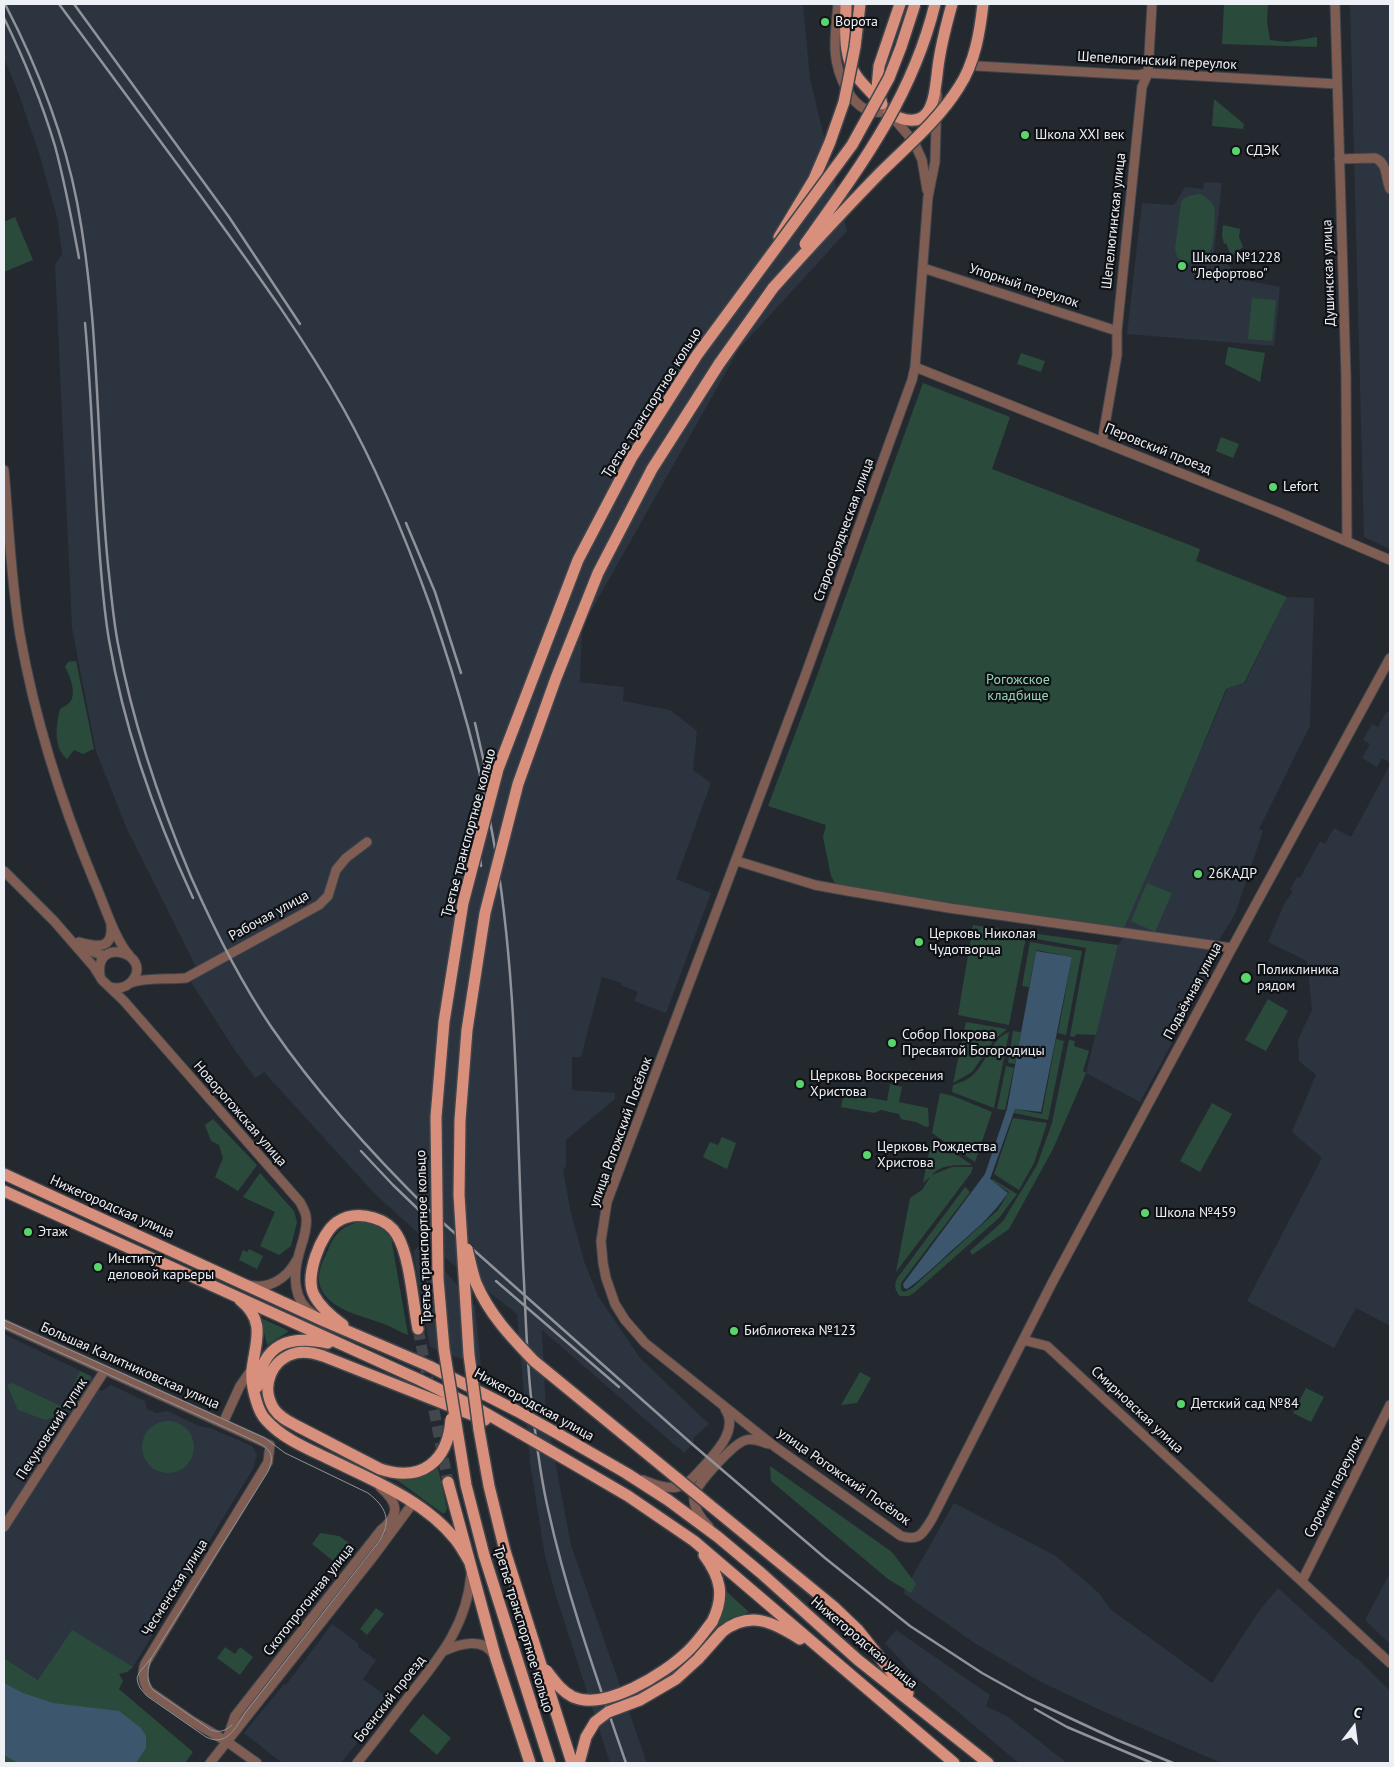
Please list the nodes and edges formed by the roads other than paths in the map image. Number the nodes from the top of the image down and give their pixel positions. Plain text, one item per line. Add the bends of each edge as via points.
1 (838, 4) edge
2 (846, 4) edge
3 (860, 4) edge
4 (900, 4) edge
5 (915, 4) edge
6 (935, 4) edge
7 (952, 4) edge
8 (983, 4) edge
9 (1152, 4) edge
10 (1334, 4) edge
11 (977, 66) dead end
12 (1148, 73) junction
13 (1337, 84) junction
14 (937, 85) junction
15 (886, 109) junction
16 (1339, 159) junction
17 (1390, 188) edge
18 (928, 197) junction
19 (923, 268) junction
20 (756, 274) junction
21 (773, 288) junction
22 (1117, 331) junction
23 (915, 367) junction
24 (1102, 442) junction
25 (4, 470) edge
26 (1347, 541) junction
27 (1390, 560) edge
28 (1390, 658) edge
29 (368, 842) dead end
30 (737, 861) junction
31 (4, 871) edge
32 (110, 920) junction
33 (64, 932) junction
34 (118, 939) junction
35 (79, 942) junction
36 (1232, 948) junction
37 (107, 954) junction
38 (130, 955) junction
39 (135, 964) junction
40 (100, 975) junction
41 (158, 979) junction
42 (128, 985) junction
43 (110, 987) junction
44 (124, 1001) junction
45 (4, 1174) edge
46 (4, 1191) edge
47 (459, 1195) junction
48 (298, 1256) junction
49 (246, 1284) junction
50 (232, 1293) junction
51 (324, 1321) junction
52 (4, 1324) edge
53 (418, 1329) tunnel mouth
54 (364, 1338) junction
55 (1023, 1340) junction
56 (361, 1354) junction
57 (252, 1369) junction
58 (105, 1370) junction
59 (256, 1401) junction
60 (452, 1405) junction
61 (722, 1405) junction
62 (1390, 1406) edge
63 (223, 1423) junction
64 (244, 1432) joint
65 (520, 1434) junction
66 (774, 1446) junction
67 (626, 1473) junction
68 (372, 1480) junction
69 (448, 1482) tunnel mouth
70 (413, 1503) junction
71 (4, 1527) edge
72 (718, 1537) junction
73 (694, 1541) junction
74 (470, 1565) junction
75 (1302, 1581) junction
76 (444, 1651) junction
77 (825, 1654) junction
78 (496, 1658) junction
79 (539, 1660) junction
80 (1390, 1663) edge
81 (937, 1723) junction
82 (226, 1741) junction
83 (210, 1763) edge
84 (257, 1763) edge
85 (357, 1763) edge
86 (530, 1763) edge
87 (550, 1763) edge
88 (572, 1763) edge
89 (579, 1763) edge
90 (954, 1763) edge
91 (988, 1763) edge

1 - 15 street via 834,51 838,75 851,97 863,108 880,113
2 - 15 main road via 847,54 852,68
3 - 20 main road, bridge via 844,102 830,142 814,179
4 - 15 main road via 876,78 876,88
5 - 20 main road, Третье транспортное кольцо, bridge via 889,78 868,118 852,145
6 - 21 main road, Третье транспортное кольцо, bridge via 920,52 886,125
7 - 14 main road via 943,37
8 - 21 main road, bridge via 974,54 960,86 939,116 844,210
9 - 12 street, Шепелюгинская улица
10 - 13 street, Душинская улица
11 - 12 street, Шепелюгинский переулок via 1138,76
12 - 13 street, Шепелюгинский переулок
12 - 22 street, Шепелюгинская улица via 1142,87
13 - 16 street, Душинская улица
14 - 15 main road via 933,103 924,116 912,120
14 - 18 street, Старообрядческая улица via 935,162
15 - 18 street, Старообрядческая улица via 914,142 922,160
16 - 17 street via 1380,160
16 - 26 street, Душинская улица via 1347,414
18 - 19 street, Старообрядческая улица
19 - 22 street, Упорный переулок
19 - 23 street, Старообрядческая улица
20 - 60 main road, Третье транспортное кольцо, bridge via 697,356 632,457 582,551 498,768 463,903 444,1022 436,1117 438,1279
21 - 47 main road, Третье транспортное кольцо, bridge via 719,364 652,469 598,573 518,784 485,913 466,1030
22 - 24 street, Шепелюгинская улица via 1117,355
23 - 24 street, Перовский проезд
23 - 30 street, Старообрядческая улица
24 - 26 street, Перовский проезд
25 - 32 street via 20,636 35,706 60,790
26 - 27 street, Перовский проезд
28 - 36 street, Подъёмная улица
29 - 41 street, Рабочая улица via 336,870 328,896 319,905 186,978
30 - 36 street via 815,885 894,899
30 - 61 street, улица Рогожский Посёлок via 619,1168 607,1202 600,1241 606,1278 624,1320 645,1343
31 - 33 street, Новорогожская улица
32 - 34 street
32 - 35 street via 110,936 104,945
33 - 35 street
33 - 40 street, Новорогожская улица
34 - 37 street via 115,948
34 - 38 street
35 - 37 street via 88,950
36 - 55 street, Подъёмная улица
37 - 38 street via 120,951
37 - 40 street via 100,965
38 - 39 street
39 - 41 street
39 - 42 street via 136,974
40 - 43 street, Новорогожская улица
41 - 42 street, Рабочая улица
42 - 43 street
42 - 44 street via 123,990
43 - 44 street, Новорогожская улица
44 - 48 street, Новорогожская улица via 300,1202 306,1223
45 - 49 main road, Нижегородская улица
46 - 50 main road
47 - 79 main road, Третье транспортное кольцо, bridge via 469,1354 479,1430 505,1551
47 - 81 main road, bridge via 466,1247 476,1282 507,1333 534,1361 834,1607 858,1630 899,1683
48 - 49 street via 282,1278 256,1286
48 - 51 street via 298,1295 309,1311
49 - 51 main road, Нижегородская улица
50 - 56 main road
50 - 57 main road via 244,1303 257,1324
51 - 54 main road, Нижегородская улица
52 - 58 street, Большая Калитниковская улица
53 - 54 main road via 405,1253 398,1236 390,1225 379,1219 356,1215 330,1229 314,1262 311,1287 325,1310
54 - 67 main road, Нижегородская улица, bridge via 437,1370 517,1411
55 - 66 street, улица Рогожский Посёлок via 933,1517 919,1536 910,1539 901,1536
55 - 75 street, Смирновская улица via 1047,1346
56 - 59 main road via 315,1340 288,1342 271,1352 265,1360
56 - 65 main road via 474,1407
57 - 59 main road
57 - 63 street via 240,1386
58 - 63 street, Большая Калитниковская улица
58 - 71 street, Пекуновский тупик
59 - 68 main road via 265,1419 290,1440
60 - 65 main road, bridge via 448,1441 442,1453 425,1468 404,1474 392,1473 282,1418 269,1398 268,1386 270,1376 280,1361 298,1352 309,1352 323,1356
60 - 87 main road, Третье транспортное кольцо, bridge via 466,1485 484,1555
61 - 66 street, улица Рогожский Посёлок
61 - 67 street via 729,1415 722,1445 686,1484 670,1488
62 - 75 street, Сорокин переулок
63 - 64 street, Большая Калитниковская улица
64 - 82 street, Чесменская улица via 270,1445 268,1462 144,1670 144,1684 149,1691 192,1722
65 - 73 main road, bridge via 628,1496
66 - 72 street via 752,1439 737,1444 696,1491 694,1498 699,1514
67 - 72 main road, Нижегородская улица
68 - 70 main road
68 - 82 street, Скотопрогонная улица via 394,1502 396,1508 392,1518 236,1716
69 - 74 main road
70 - 74 main road via 441,1523
70 - 82 street, Скотопрогонная улица
72 - 81 main road, Нижегородская улица via 858,1660
73 - 77 main road
73 - 79 main road, bridge via 711,1564 720,1585 717,1612 688,1651 667,1669 632,1688 589,1701 573,1697 559,1687
74 - 76 street, Боенский проезд via 466,1605
74 - 78 main road
75 - 80 street, Смирновская улица
76 - 78 street via 456,1645 478,1644 491,1650
76 - 85 street, Боенский проезд
77 - 89 main road, bridge via 766,1621 753,1619 732,1624 676,1679 640,1700 608,1712 595,1722 586,1737
77 - 90 main road
78 - 86 main road
79 - 88 main road, Третье транспортное кольцо, bridge
81 - 91 main road, Нижегородская улица
82 - 83 street, Скотопрогонная улица
82 - 84 street, Чесменская улица

